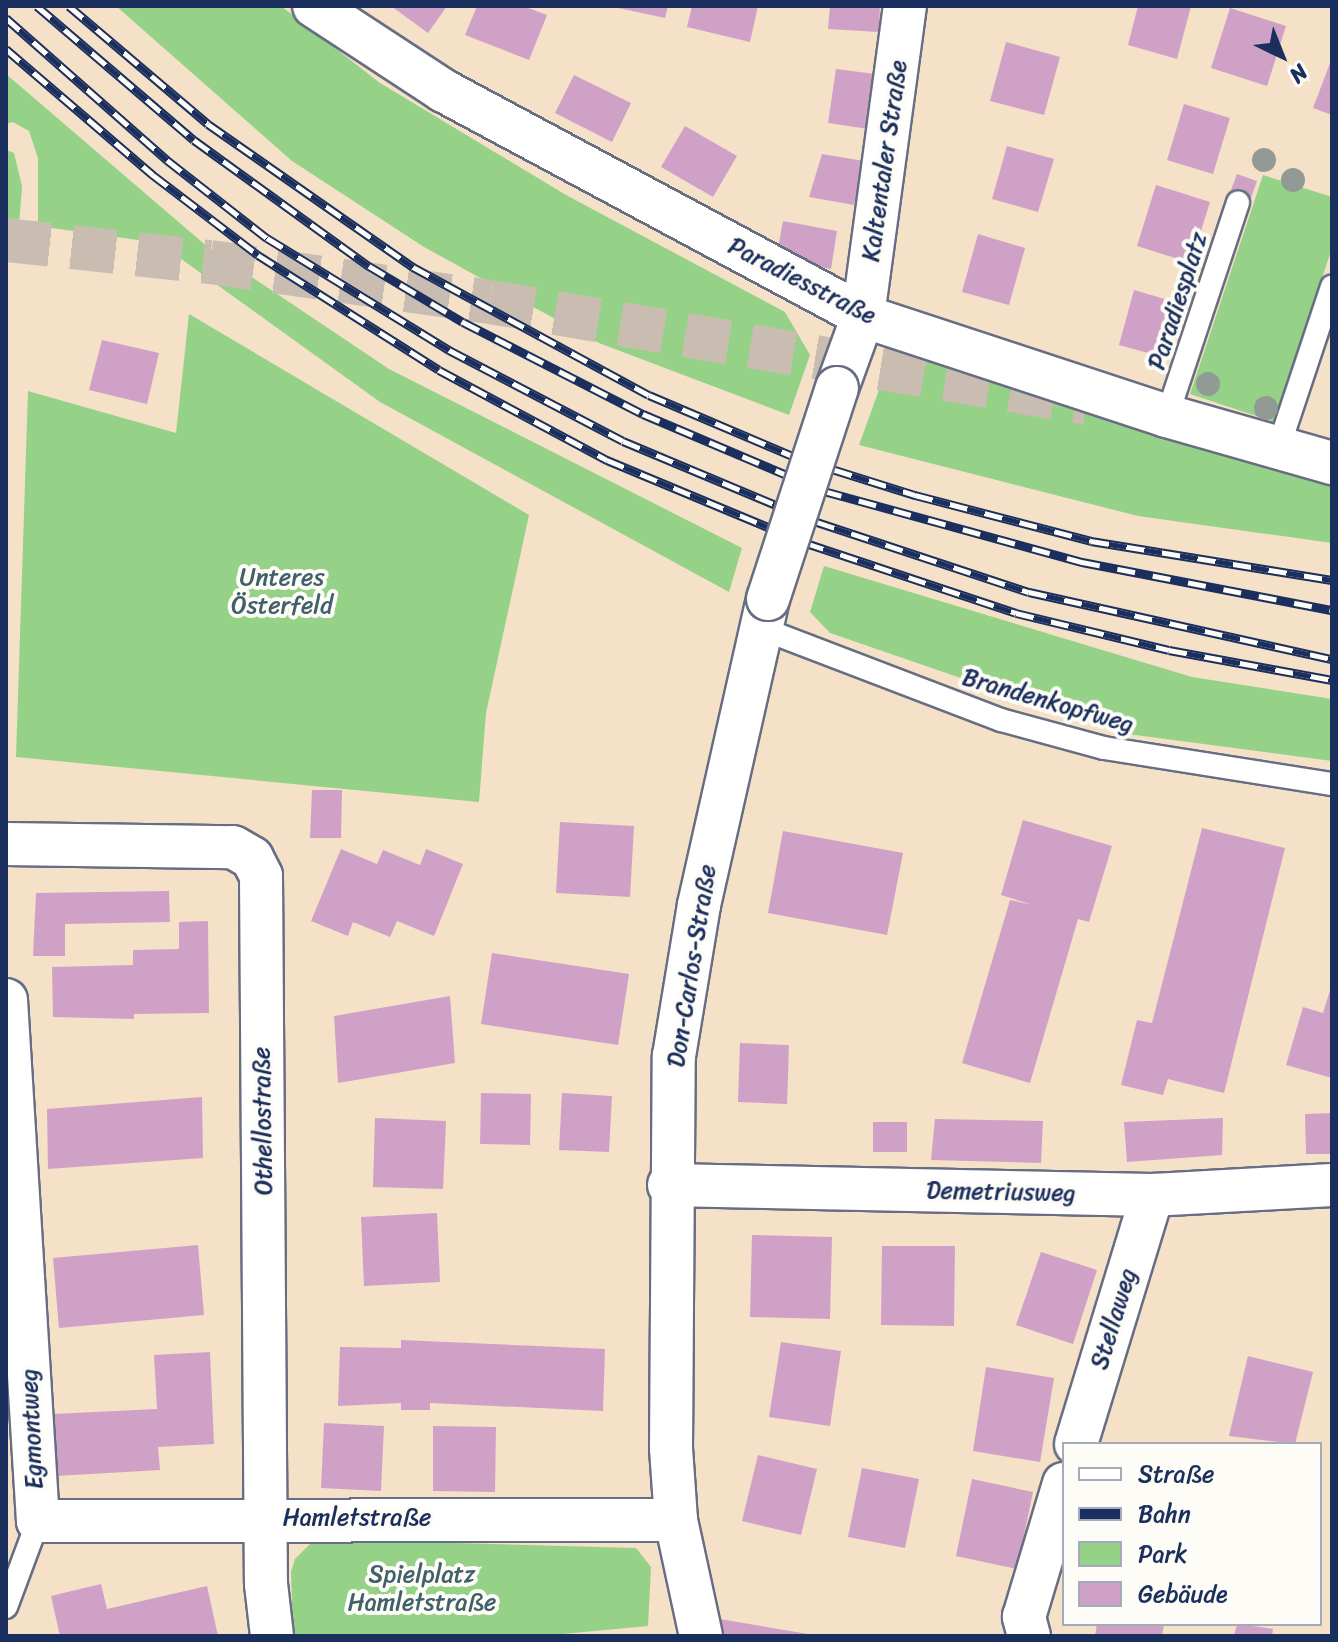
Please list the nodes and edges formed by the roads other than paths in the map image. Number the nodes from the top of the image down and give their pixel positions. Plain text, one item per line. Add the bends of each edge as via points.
1 (314, 6) edge
2 (905, 6) edge
3 (1238, 202) dead end
4 (1332, 287) edge
5 (863, 316) junction
6 (1167, 416) junction
7 (1279, 446) junction
8 (1332, 463) edge
9 (764, 614) junction
10 (1332, 784) edge
11 (6, 844) edge
12 (6, 1000) edge
13 (669, 1185) junction
14 (1332, 1185) edge
15 (1152, 1195) junction
16 (1077, 1442) edge
17 (1062, 1491) edge
18 (266, 1518) junction
19 (676, 1520) junction
20 (38, 1521) junction
21 (6, 1607) edge
22 (272, 1636) edge
23 (701, 1636) edge
24 (1029, 1636) edge

1 - 5 street, Paradiesstraße via 444,91
2 - 5 street, Kaltentaler Straße
3 - 6 lane, Paradiesplatz
4 - 7 lane
5 - 6 street, Paradiesstraße
5 - 9 street, Don-Carlos-Straße, bridge
6 - 7 street, Paradiesstraße
7 - 8 street, Paradiesstraße
9 - 10 lane, Brandenkopfweg via 1001,720 1104,748
9 - 13 street, Don-Carlos-Straße via 696,920 674,1056
11 - 18 street, Othellostraße via 233,847 252,858 261,876
12 - 20 street, Egmontweg
13 - 15 street, Demetriusweg
13 - 19 street, Don-Carlos-Straße
14 - 15 street, Demetriusweg
15 - 16 street, Stellaweg
17 - 24 street via 1024,1617
18 - 19 street, Hamletstraße
18 - 20 street, Hamletstraße
18 - 22 street, Othellostraße
19 - 23 street, Don-Carlos-Straße
20 - 21 lane

